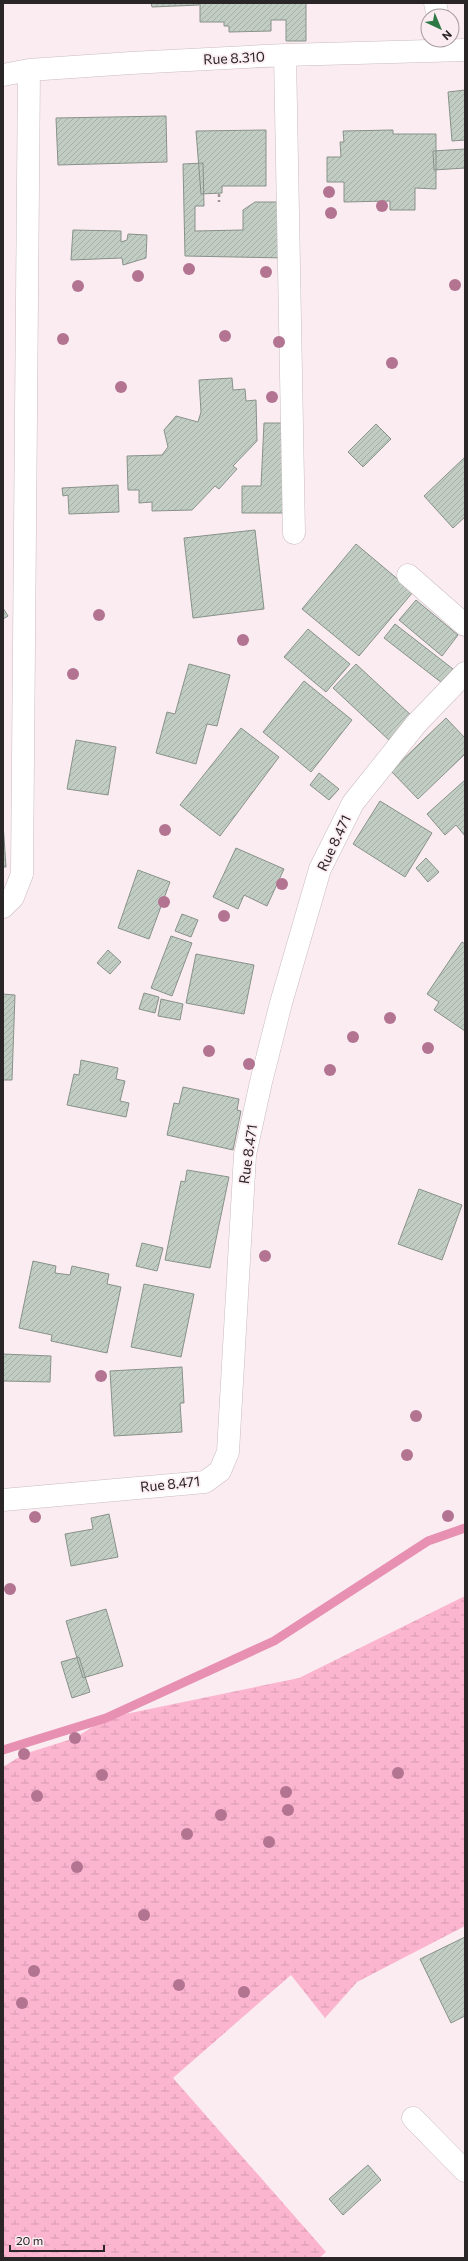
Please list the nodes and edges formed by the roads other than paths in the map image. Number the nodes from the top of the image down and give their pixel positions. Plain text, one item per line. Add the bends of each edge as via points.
1 (451, 48) edge
2 (285, 55) junction
3 (29, 70) junction
4 (3, 75) edge
5 (294, 533) dead end
6 (408, 575) dead end
7 (465, 625) edge
8 (465, 673) edge
9 (3, 907) edge
10 (3, 1500) edge
11 (413, 2118) dead end
12 (465, 2171) edge

1 - 2 street, Rue 8.310
2 - 3 street, Rue 8.310
2 - 5 street
3 - 4 street, Rue 8.310
3 - 9 street via 22,874 13,897
6 - 7 street
8 - 10 street, Rue 8.471 via 416,724 353,803 320,869 281,1003 245,1155 228,1452 220,1471 205,1482
11 - 12 street

